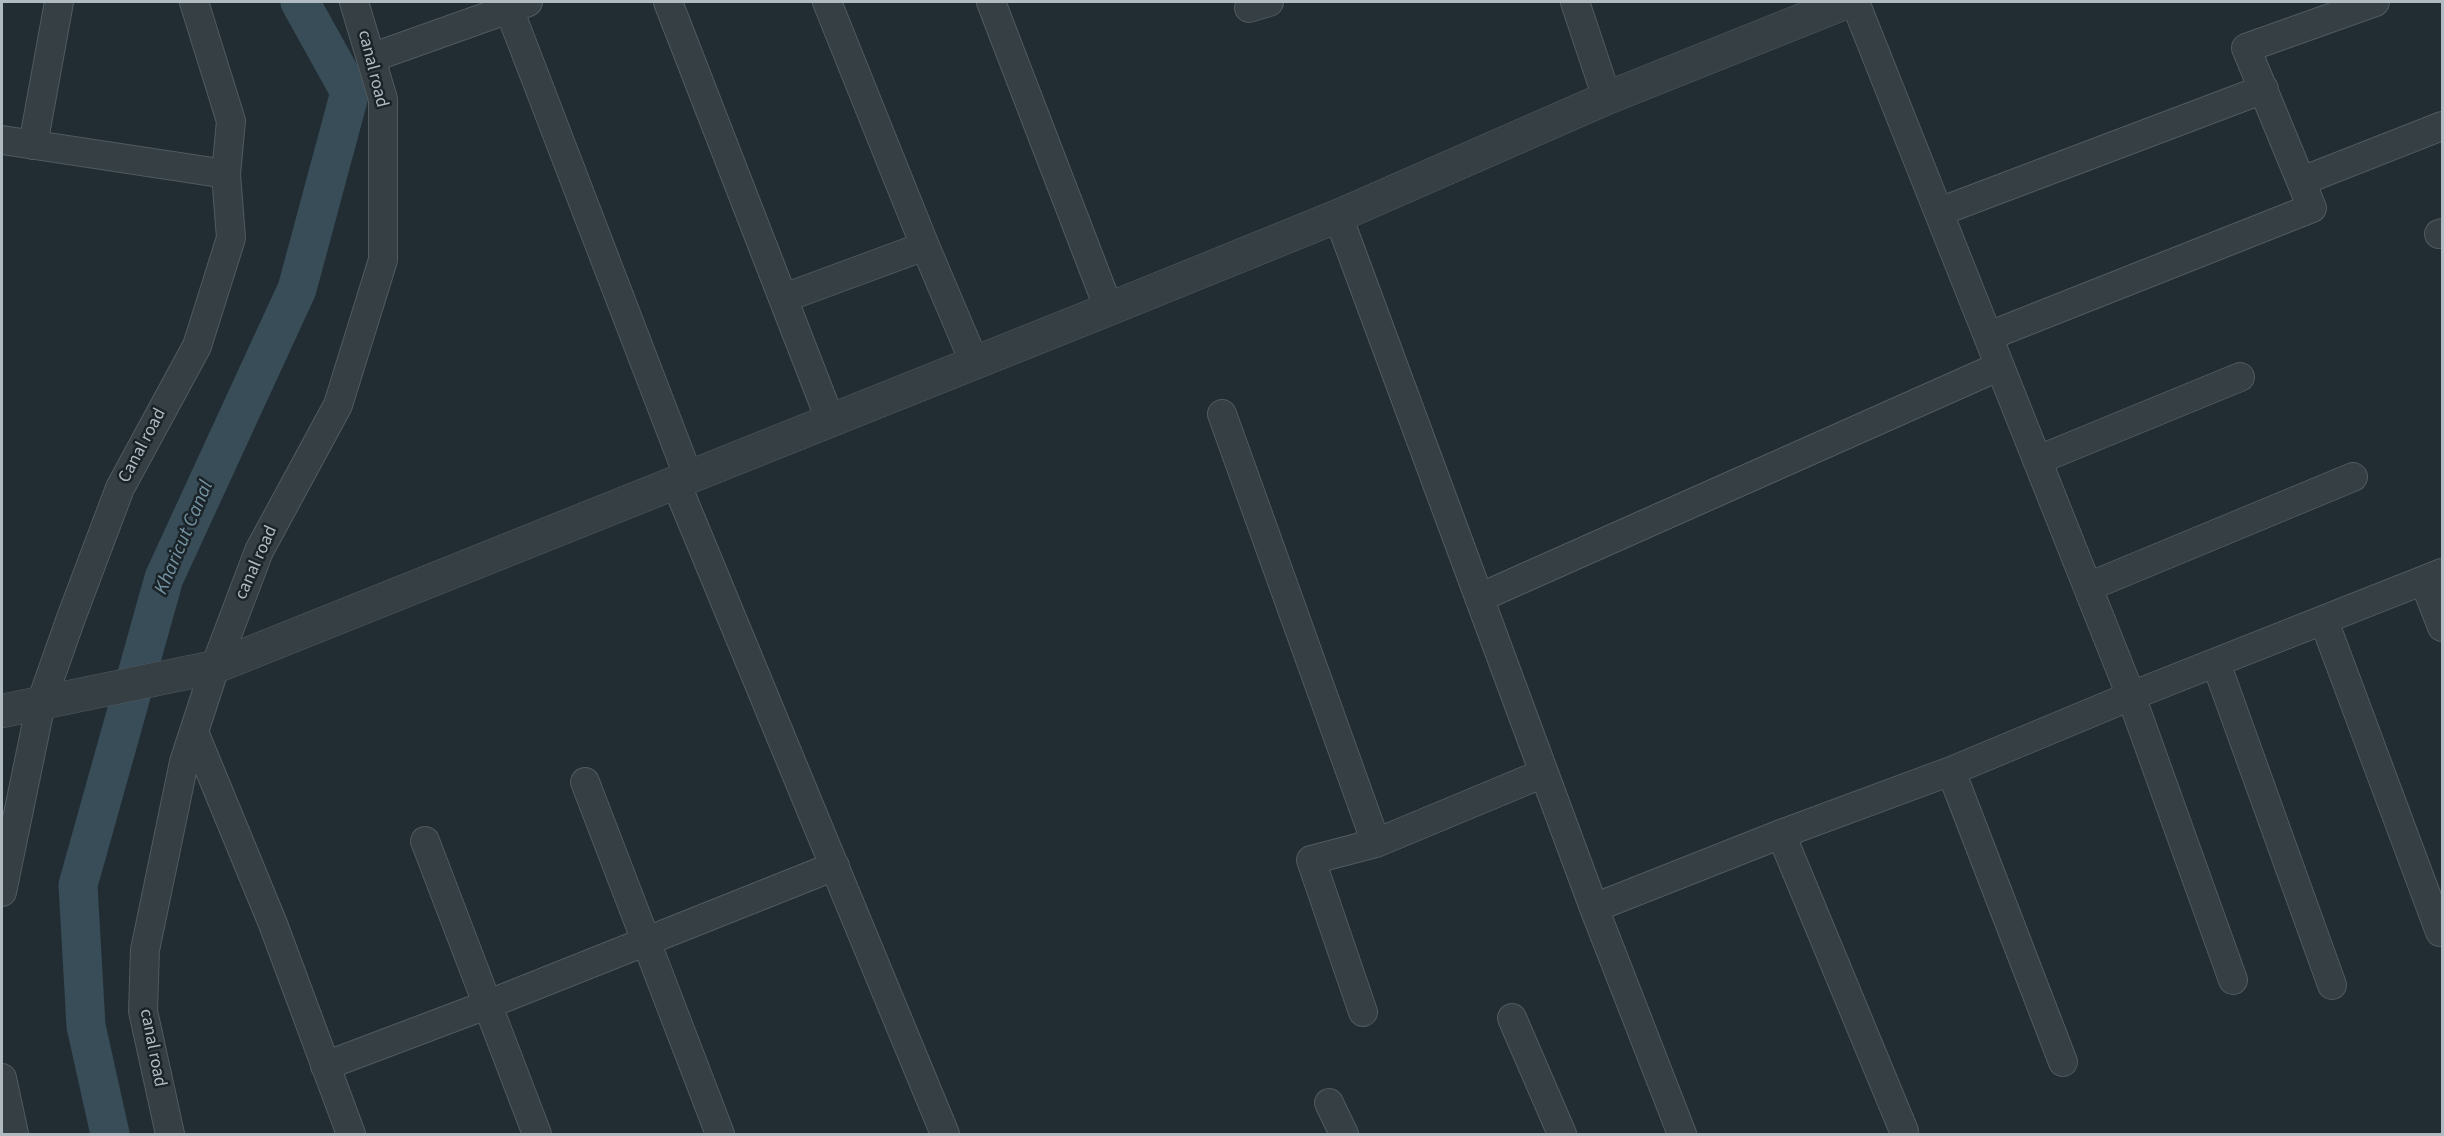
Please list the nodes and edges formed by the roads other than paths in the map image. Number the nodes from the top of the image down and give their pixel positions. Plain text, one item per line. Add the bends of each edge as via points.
1 (59, 2) edge
2 (194, 2) edge
3 (354, 2) edge
4 (668, 2) edge
5 (827, 2) edge
6 (991, 2) edge
7 (1575, 2) edge
8 (1847, 2) edge
9 (1855, 2) edge
10 (2375, 2) edge
11 (519, 5) edge
12 (371, 58) junction
13 (2264, 89) junction
14 (1607, 98) junction
15 (2442, 126) edge
16 (2, 140) edge
17 (33, 145) junction
18 (226, 174) junction
19 (2302, 181) junction
20 (1939, 212) junction
21 (1338, 216) junction
22 (925, 246) junction
23 (784, 298) junction
24 (1109, 309) junction
25 (1989, 336) junction
26 (975, 364) junction
27 (2000, 366) junction
28 (2240, 377) dead end
29 (1222, 414) dead end
30 (831, 422) junction
31 (2038, 460) junction
32 (2353, 477) dead end
33 (682, 480) junction
34 (2433, 577) edge
35 (2088, 587) junction
36 (1479, 598) junction
37 (2324, 621) junction
38 (2442, 627) edge
39 (2216, 663) junction
40 (201, 670) junction
41 (2131, 696) junction
42 (41, 703) junction
43 (2, 711) edge
44 (194, 732) junction
45 (1951, 771) junction
46 (1544, 773) junction
47 (585, 782) dead end
48 (1781, 834) junction
49 (425, 841) dead end
50 (1376, 843) junction
51 (835, 866) junction
52 (2, 892) edge
53 (1594, 908) junction
54 (2440, 932) dead end
55 (647, 941) junction
56 (2233, 980) dead end
57 (2332, 985) dead end
58 (489, 1004) junction
59 (1363, 1012) dead end
60 (1512, 1018) dead end
61 (2063, 1062) dead end
62 (325, 1066) junction
63 (2, 1078) edge
64 (1329, 1103) dead end
65 (1904, 1131) dead end
66 (14, 1134) edge
67 (170, 1134) edge
68 (351, 1134) edge
69 (537, 1134) edge
70 (720, 1134) edge
71 (945, 1134) edge
72 (1344, 1134) edge
73 (1562, 1134) edge
74 (1682, 1134) edge

1 - 17 street
2 - 18 street, Canal road via 231,122
3 - 12 street, canal road
4 - 23 street
5 - 22 street
6 - 24 street
7 - 14 street
8 - 14 street
9 - 20 street
10 - 13 street via 2246,48
11 - 12 street
11 - 33 street
12 - 40 street, canal road via 383,99 383,260 338,405 259,551
13 - 19 street
13 - 20 street
14 - 21 street
15 - 19 street
16 - 17 street
17 - 18 street
18 - 42 street, Canal road via 231,238 197,346 120,488
19 - 25 street via 2312,208
20 - 25 street
21 - 24 street
21 - 36 street
22 - 23 street
22 - 26 street
23 - 30 street
24 - 26 street
25 - 27 street
26 - 30 street
27 - 31 street
27 - 36 street
28 - 31 street
29 - 50 street
30 - 33 street
31 - 35 street
32 - 35 street
33 - 40 street
33 - 51 street
34 - 37 street
34 - 38 street
35 - 41 street
36 - 46 street
37 - 39 street
37 - 54 street
39 - 41 street
39 - 57 street
40 - 42 street
40 - 44 street, canal road
41 - 45 street
41 - 56 street
42 - 43 street
42 - 52 street, Canal road
44 - 62 street via 273,924
44 - 67 street, canal road via 184,762 145,950 142,1011
45 - 48 street
45 - 61 street
46 - 50 street
46 - 53 street
47 - 55 street
48 - 53 street
48 - 65 street
49 - 58 street
50 - 59 street via 1311,860
51 - 55 street
51 - 71 street
53 - 74 street
55 - 58 street
55 - 70 street
58 - 62 street
58 - 69 street
60 - 73 street
62 - 68 street
63 - 66 street
64 - 72 street

